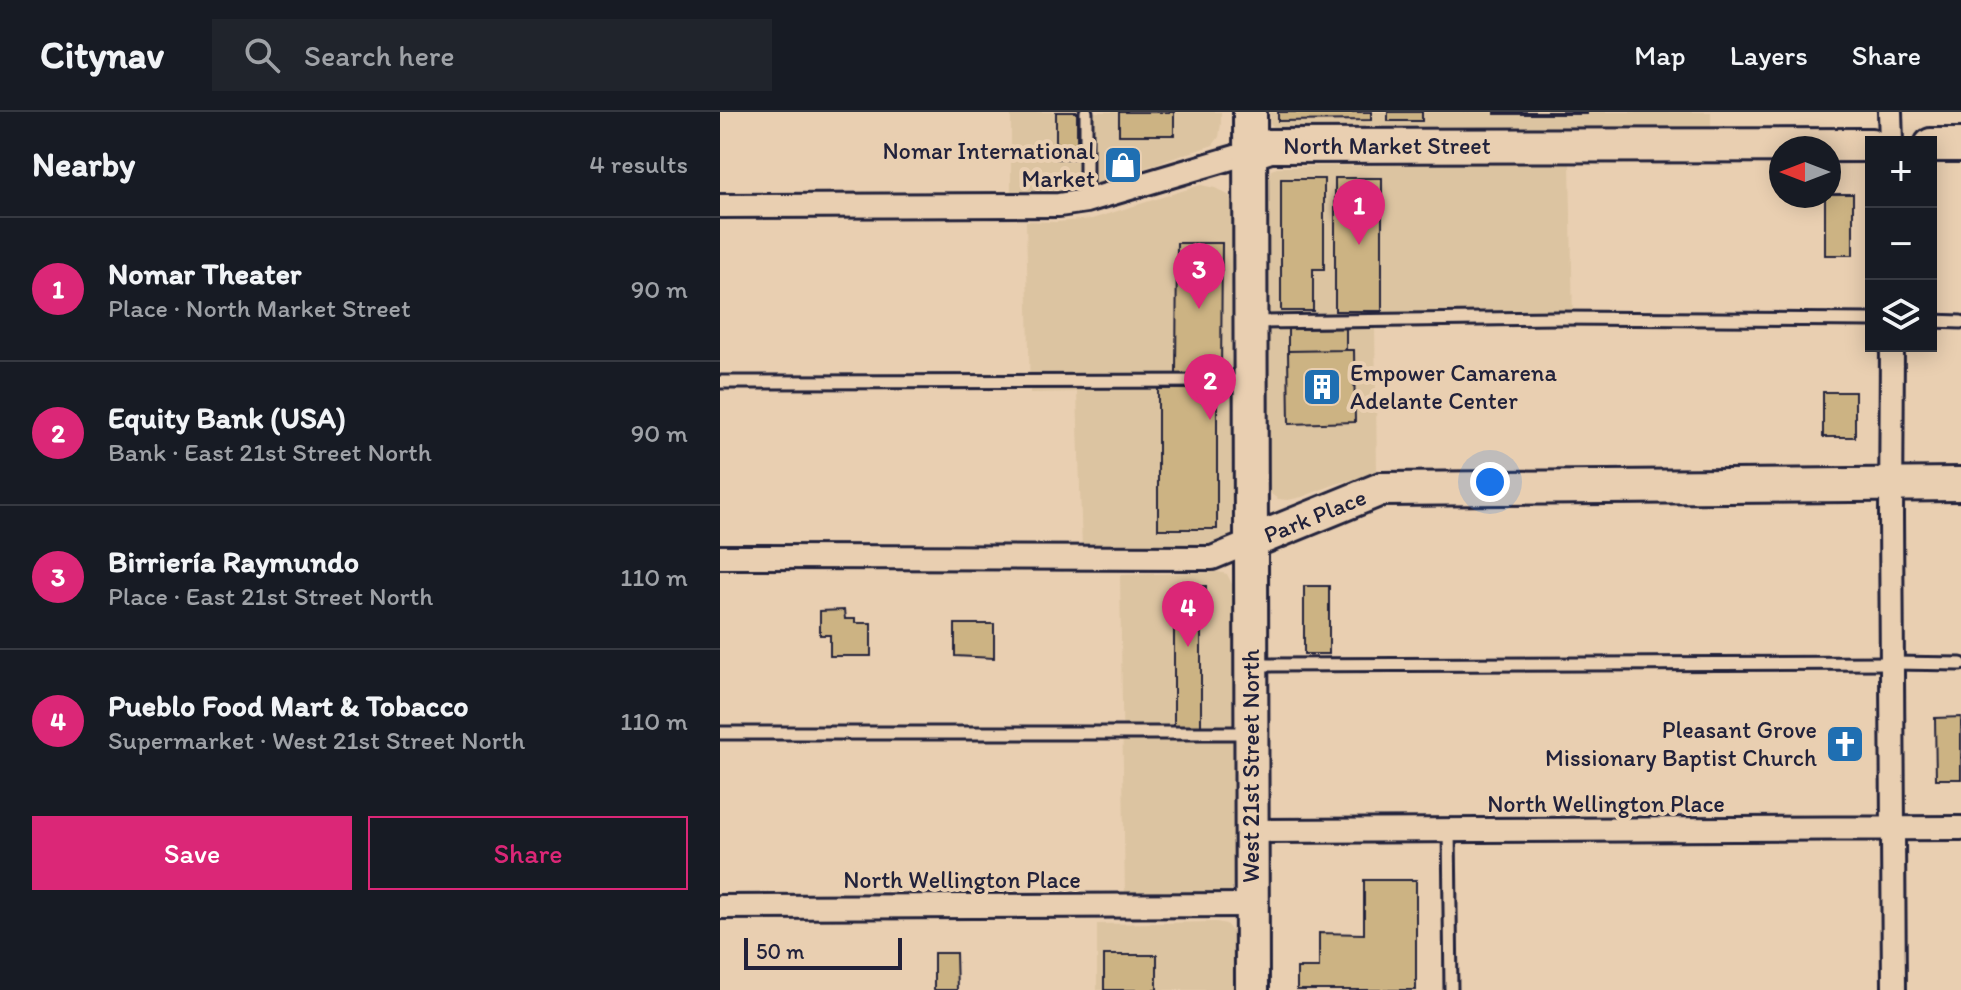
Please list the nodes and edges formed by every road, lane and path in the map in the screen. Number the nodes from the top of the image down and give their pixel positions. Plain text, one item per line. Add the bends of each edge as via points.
1 (1086, 112) edge
2 (1250, 112) edge
3 (1890, 112) edge
4 (1891, 136) edge
5 (1865, 145) edge
6 (1937, 145) edge
7 (1961, 145) edge
8 (1252, 152) junction
9 (1086, 201) junction
10 (720, 206) edge
11 (1865, 320) edge
12 (1937, 321) edge
13 (1252, 322) junction
14 (1961, 322) edge
15 (1892, 352) edge
16 (1252, 381) junction
17 (720, 382) edge
18 (1961, 484) edge
19 (1891, 485) junction
20 (1251, 542) junction
21 (720, 557) edge
22 (1892, 663) junction
23 (1961, 664) edge
24 (1251, 665) junction
25 (720, 733) edge
26 (1251, 733) junction
27 (1961, 828) edge
28 (1893, 829) junction
29 (1449, 830) junction
30 (1251, 831) junction
31 (1252, 905) junction
32 (720, 907) edge
33 (1252, 990) edge
34 (1451, 990) edge
35 (1894, 990) edge

1 - 9 lane
2 - 8 street, West 21st Street North
3 - 4 street
5 - 8 street, North Market Street via 1270,146
6 - 7 street
8 - 9 street, North Market Street
8 - 13 street, West 21st Street North
9 - 10 street, North Market Street
11 - 13 lane
12 - 14 lane
13 - 16 street, West 21st Street North
15 - 19 street
16 - 17 lane
16 - 20 street, West 21st Street North
18 - 19 street, Park Place
19 - 20 street, Park Place via 1381,489
19 - 22 street
20 - 21 street, Park Place via 1212,558
20 - 24 street, West 21st Street North
22 - 23 lane
22 - 24 lane
22 - 28 street
24 - 26 street, West 21st Street North
25 - 26 lane
26 - 30 street, West 21st Street North
27 - 28 street, North Wellington Place
28 - 29 street, North Wellington Place
28 - 35 street
29 - 30 street, North Wellington Place
29 - 34 lane
30 - 31 street, West 21st Street North
31 - 32 street, North Wellington Place
31 - 33 street, West 21st Street North

